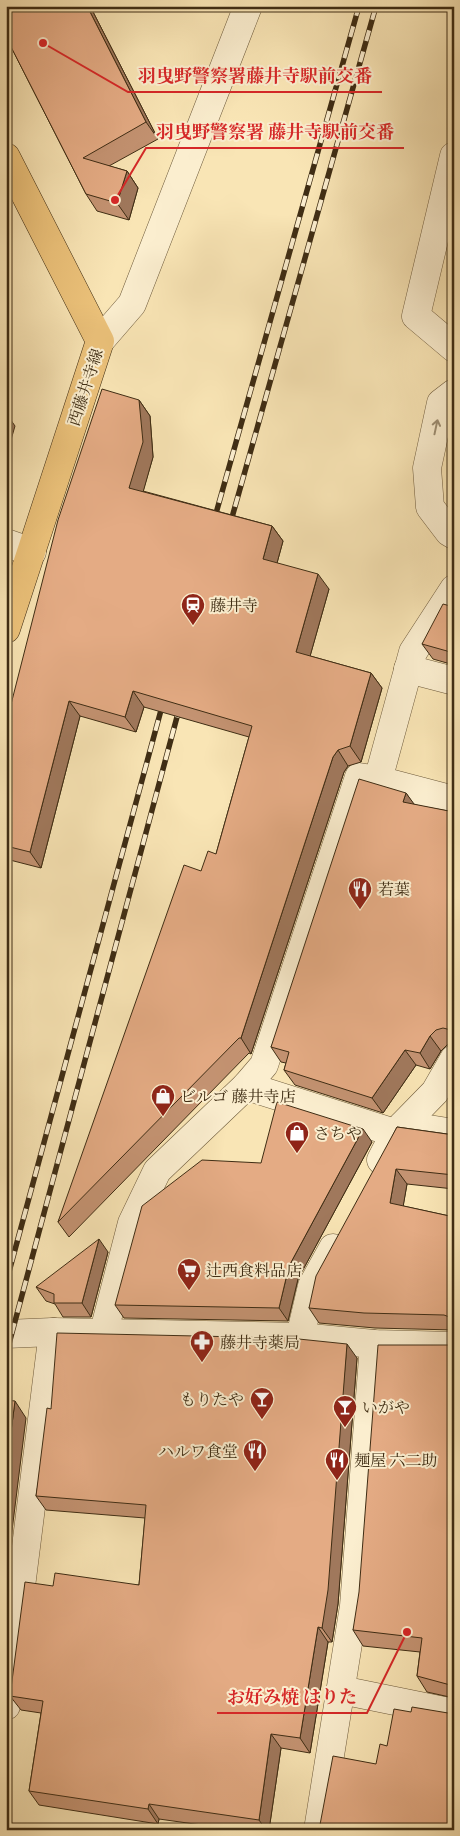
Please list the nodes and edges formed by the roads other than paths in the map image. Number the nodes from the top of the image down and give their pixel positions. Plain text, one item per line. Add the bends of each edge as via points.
1 (248, 6) edge
2 (454, 156) edge
3 (6, 157) edge
4 (100, 341) junction
5 (454, 348) edge
6 (454, 393) edge
7 (454, 535) edge
8 (6, 543) edge
9 (32, 552) junction
10 (454, 589) edge
11 (6, 629) edge
12 (408, 669) junction
13 (454, 682) edge
14 (378, 780) junction
15 (454, 800) edge
16 (454, 1059) edge
17 (246, 1086) junction
18 (399, 1129) junction
19 (454, 1133) edge
20 (368, 1184) edge
21 (344, 1227) edge
22 (58, 1332) junction
23 (6, 1334) edge
24 (103, 1335) junction
25 (300, 1337) junction
26 (374, 1344) junction
27 (454, 1346) edge
28 (341, 1690) junction
29 (6, 1706) edge
30 (454, 1712) edge
31 (318, 1830) edge

1 - 4 street via 132,304
2 - 5 street via 416,316
3 - 4 main road, 西藤井寺線
4 - 9 main road, 西藤井寺線
7 -> 6 street via 430,506 428,468 441,403
8 - 9 street
9 - 11 main road, 西藤井寺線
10 - 12 street via 413,652
12 - 13 street
12 - 14 street
14 - 15 street
14 - 17 street via 359,777 264,1064
16 - 18 street via 435,1092
17 - 18 street
17 - 24 street via 157,1171 132,1223
18 - 19 street
18 - 20 street
21 - 25 street via 312,1286
22 - 23 street
22 - 24 street
22 - 29 street
24 - 25 street
25 - 26 street
26 - 27 street
26 - 28 street via 354,1606
28 - 30 street
28 - 31 street

